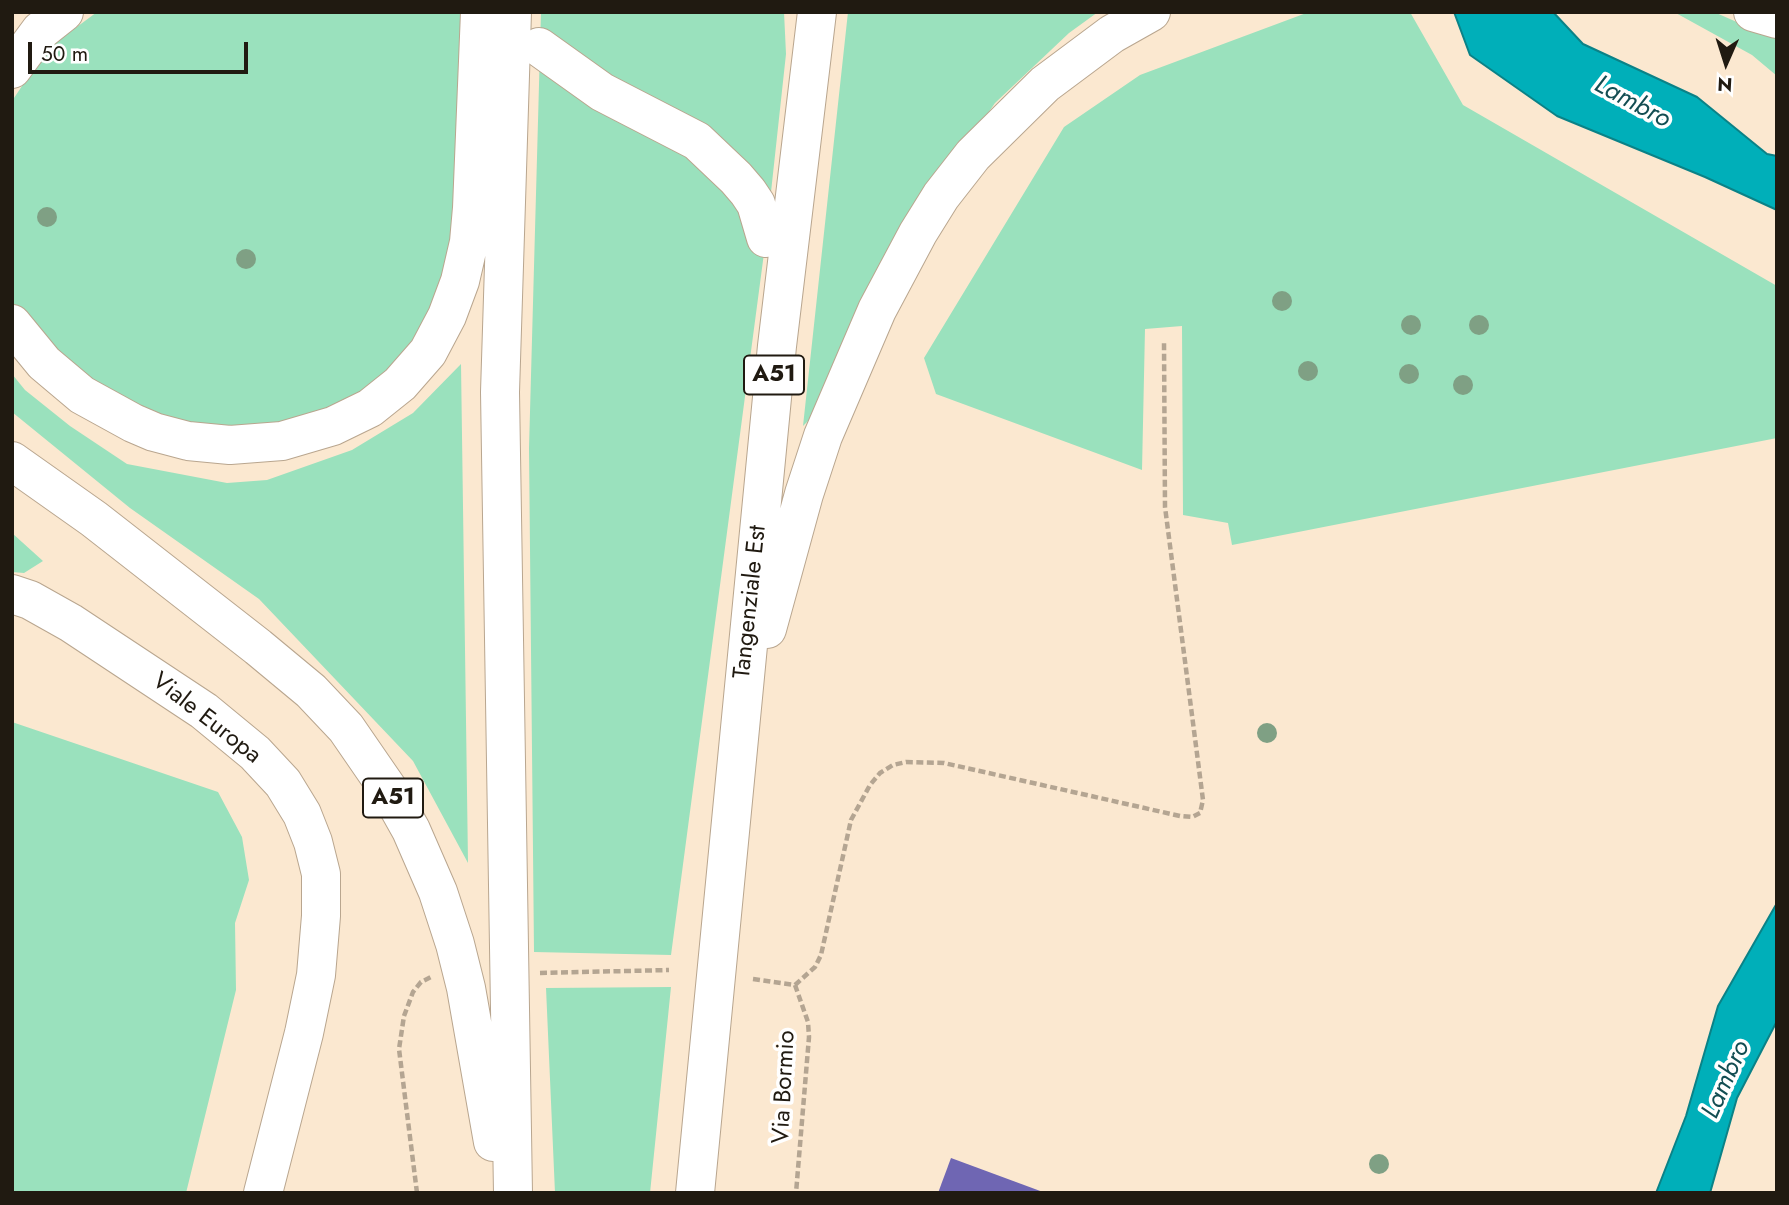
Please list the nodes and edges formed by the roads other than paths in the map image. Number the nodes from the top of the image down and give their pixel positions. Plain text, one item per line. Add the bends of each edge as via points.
1 (64, 12) edge
2 (480, 12) edge
3 (512, 12) edge
4 (817, 12) edge
5 (1151, 12) edge
6 (1753, 12) edge
7 (1777, 19) edge
8 (539, 47) dead end
9 (12, 69) edge
10 (766, 238) dead end
11 (12, 324) edge
12 (12, 435) edge
13 (12, 461) edge
14 (94, 519) junction
15 (12, 594) edge
16 (738, 740) junction
17 (263, 1193) edge
18 (502, 1193) edge
19 (513, 1193) edge
20 (695, 1193) edge

1 - 9 main road via 40,31
2 - 11 main road via 470,231 460,281 428,352 401,384 370,408 333,426 282,441 230,445 188,441 133,423 82,395 44,363
3 - 19 main road via 500,392
4 - 16 main road, Tangenziale Est / A51 via 776,346
5 - 16 main road via 1112,34 1017,110 955,175 918,233 877,310 823,436 796,519
6 - 7 main road
8 - 10 main road via 602,92 697,141 748,192
12 - 14 main road
13 - 14 main road, A51
14 - 18 main road, A51 via 311,691 346,728 388,789 424,859 455,944
15 - 17 main road, Viale Europa via 71,623 204,711 256,753 302,814 321,874 318,963
16 - 20 main road, Tangenziale Est / A51

